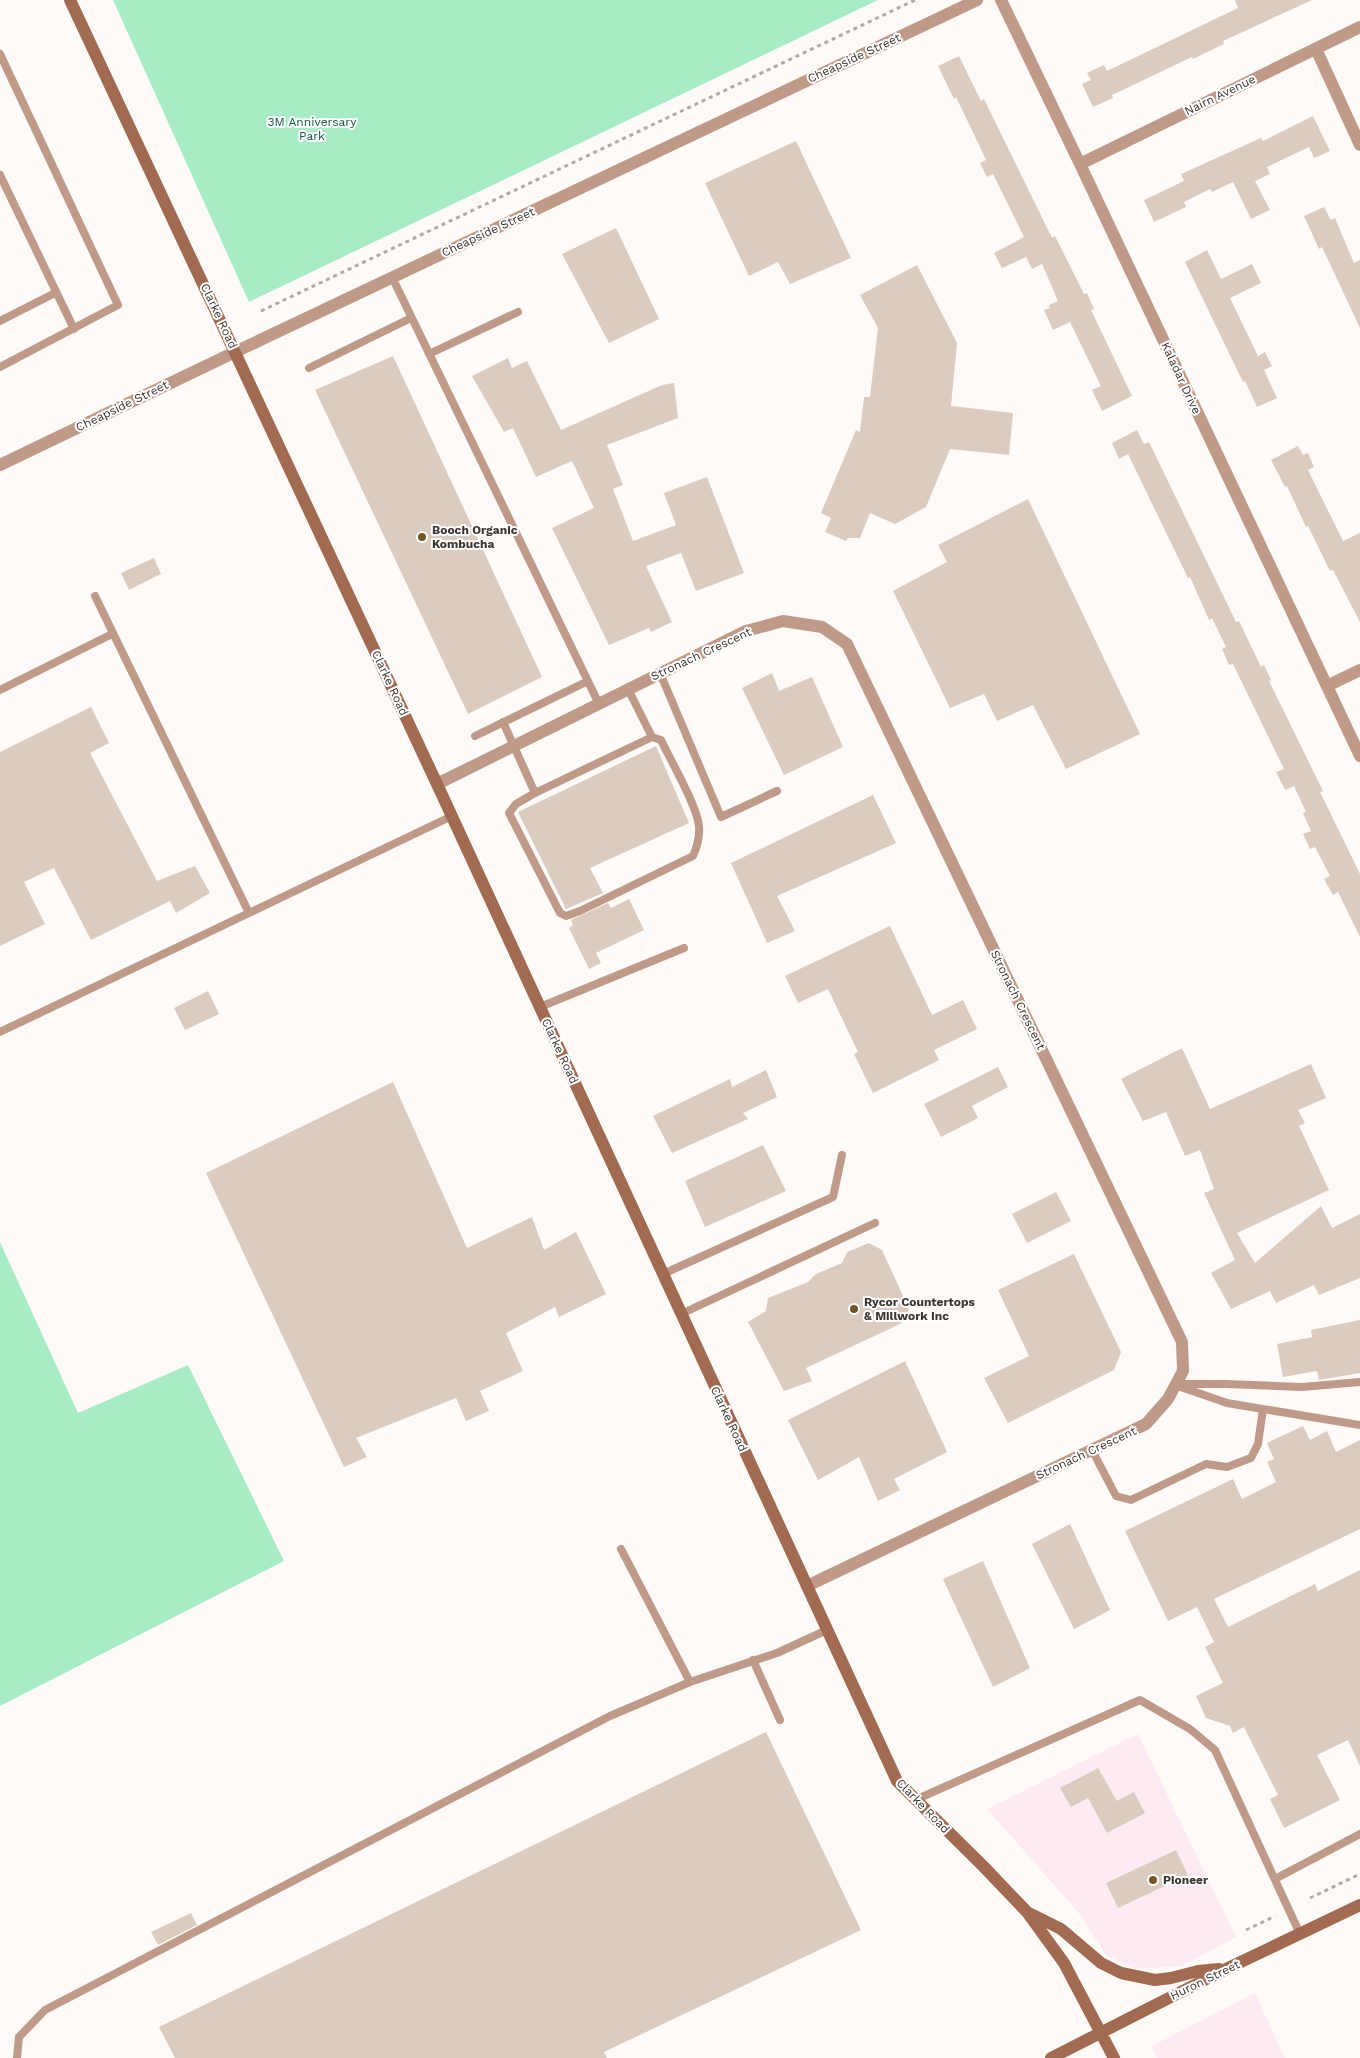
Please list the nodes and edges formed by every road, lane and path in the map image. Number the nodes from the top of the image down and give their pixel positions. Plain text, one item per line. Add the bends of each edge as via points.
1 (70, 0) edge
2 (916, 0) edge
3 (977, 0) edge
4 (1000, 0) edge
5 (1360, 27) edge
6 (1316, 49) junction
7 (0, 54) edge
8 (4, 74) edge
9 (1360, 145) edge
10 (1080, 164) junction
11 (0, 175) edge
12 (392, 278) junction
13 (55, 292) junction
14 (261, 311) dead end
15 (518, 312) dead end
16 (411, 318) junction
17 (0, 321) edge
18 (74, 329) junction
19 (235, 352) junction
20 (429, 354) junction
21 (0, 367) edge
22 (309, 368) dead end
23 (0, 465) edge
24 (95, 596) dead end
25 (112, 634) junction
26 (1360, 670) edge
27 (660, 673) junction
28 (588, 682) junction
29 (1327, 686) junction
30 (628, 689) junction
31 (0, 690) edge
32 (598, 704) junction
33 (503, 722) junction
34 (475, 736) dead end
35 (652, 737) junction
36 (515, 745) junction
37 (1360, 756) edge
38 (437, 784) junction
39 (777, 791) dead end
40 (535, 793) junction
41 (452, 816) junction
42 (249, 913) junction
43 (684, 948) dead end
44 (540, 1007) junction
45 (0, 1032) edge
46 (842, 1155) dead end
47 (875, 1223) dead end
48 (663, 1274) junction
49 (681, 1314) junction
50 (1360, 1382) edge
51 (1175, 1384) junction
52 (1262, 1409) junction
53 (1360, 1425) edge
54 (1092, 1450) junction
55 (621, 1549) dead end
56 (807, 1586) junction
57 (827, 1630) junction
58 (753, 1660) junction
59 (690, 1682) junction
60 (780, 1720) dead end
61 (915, 1800) junction
62 (1360, 1834) edge
63 (1360, 1874) edge
64 (1275, 1879) junction
65 (1310, 1898) dead end
66 (1360, 1905) edge
67 (1027, 1912) junction
68 (1275, 1916) dead end
69 (1246, 1930) dead end
70 (1300, 1934) junction
71 (1226, 1968) junction
72 (1101, 2032) junction
73 (17, 2058) edge
74 (1051, 2058) edge
75 (1114, 2058) edge

1 - 19 main road, Clarke Road
2 - 14 path
3 - 12 street, Cheapside Street
4 - 10 street, Kaladar Drive
5 - 6 street, Nairn Avenue
6 - 9 street
6 - 10 street, Nairn Avenue
7 - 8 lane
8 - 18 lane via 118,305
10 - 29 street, Kaladar Drive
11 - 13 lane
12 - 16 lane
12 - 19 street, Cheapside Street
13 - 17 lane
13 - 18 lane
15 - 20 lane
16 - 20 lane
16 - 22 lane
18 - 21 lane
19 - 23 street, Cheapside Street
19 - 38 main road, Clarke Road
20 - 28 lane
24 - 25 lane
25 - 31 lane
25 - 42 lane
26 - 29 street
27 - 30 street, Stronach Crescent
27 - 39 lane via 721,817
27 - 51 street, Stronach Crescent via 746,631 783,621 822,627 847,644 1182,1342 1183,1371
28 - 32 lane
28 - 33 lane
29 - 37 street, Kaladar Drive
30 - 32 street, Stronach Crescent
30 - 35 lane
32 - 36 street, Stronach Crescent
33 - 34 lane
33 - 36 lane
35 - 40 lane
35 - 40 lane via 661,740 693,806 699,826 698,846 693,856 566,916 560,913 509,813 516,804
36 - 38 street, Stronach Crescent
36 - 40 lane
38 - 41 main road, Clarke Road
41 - 42 lane
41 - 44 main road, Clarke Road
42 - 45 lane
43 - 44 lane
44 - 48 main road, Clarke Road
46 - 48 lane via 833,1198
47 - 49 lane
48 - 49 main road, Clarke Road
49 - 56 main road, Clarke Road
50 - 51 lane via 1302,1386
51 - 52 lane via 1227,1402
51 - 54 street, Stronach Crescent via 1168,1398 1146,1424
52 - 53 lane
52 - 54 lane via 1258,1444 1250,1458 1227,1467 1206,1464 1130,1500 1116,1496
54 - 56 street, Stronach Crescent
55 - 59 lane
56 - 57 main road, Clarke Road
57 - 58 lane via 777,1653
57 - 61 main road, Clarke Road via 896,1781
58 - 59 lane
58 - 60 lane
59 - 73 lane via 610,1716 45,2010 19,2037
61 - 64 lane via 1140,1700 1190,1729 1215,1750
61 - 67 main road, Clarke Road
62 - 64 lane
63 - 65 path
64 - 70 lane
66 - 70 main road, Huron Street
67 - 71 main road via 1061,1929 1100,1963 1121,1973 1155,1980
67 - 72 main road, Clarke Road via 1064,1963
68 - 69 path
70 - 71 main road, Huron Street
71 - 72 main road, Huron Street
72 - 74 main road, Huron Street
72 - 75 main road, Clarke Road

